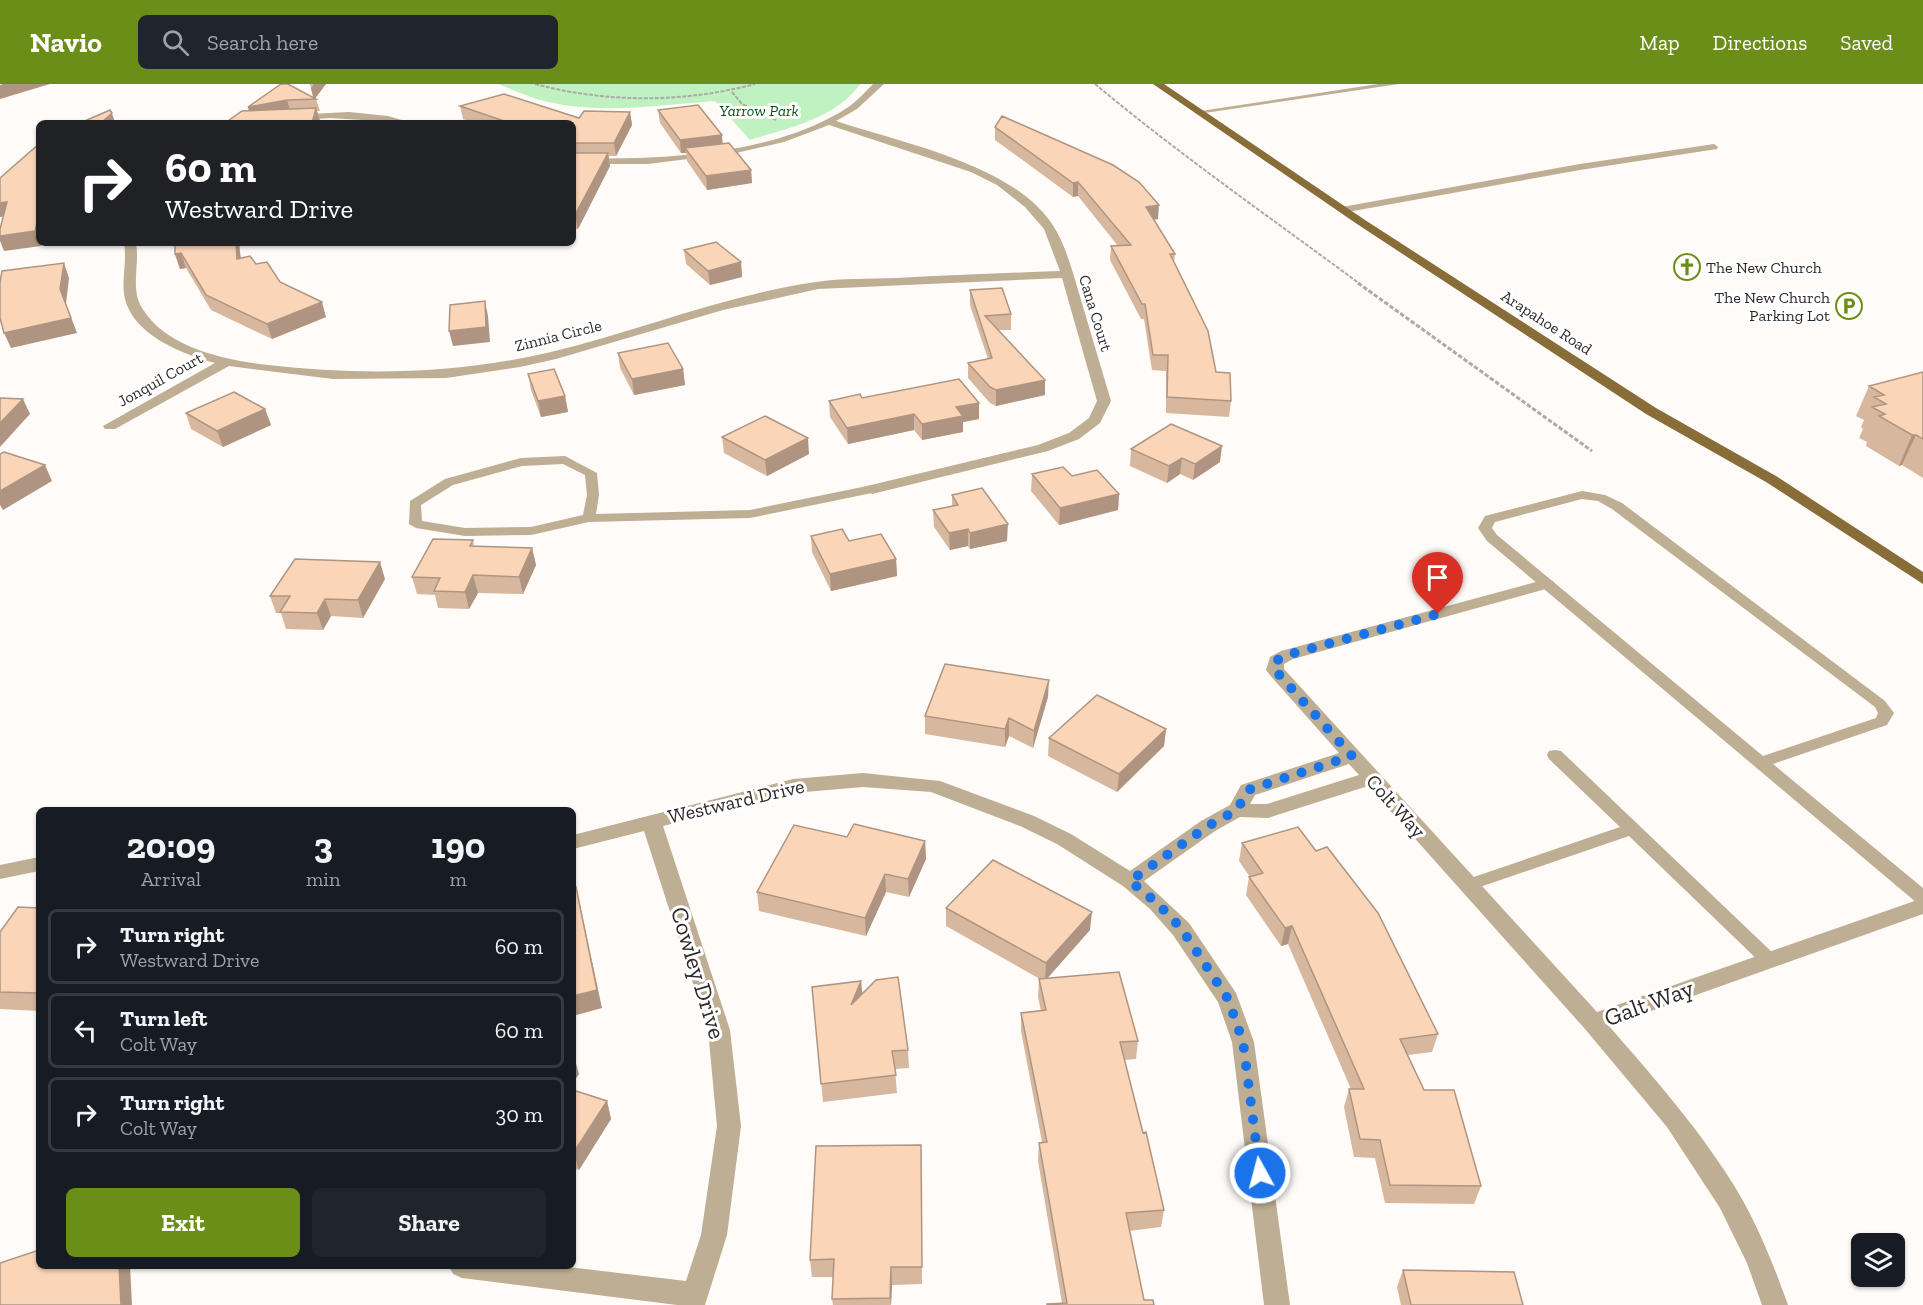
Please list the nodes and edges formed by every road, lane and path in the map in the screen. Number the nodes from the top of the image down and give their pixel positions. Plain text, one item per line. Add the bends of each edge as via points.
1 (535, 84) edge
2 (755, 84) edge
3 (879, 84) edge
4 (1095, 84) edge
5 (1158, 84) edge
6 (1395, 84) edge
7 (732, 92) junction
8 (1198, 112) junction
9 (278, 120) edge
10 (380, 120) edge
11 (829, 122) junction
12 (808, 130) junction
13 (1714, 147) dead end
14 (576, 161) edge
15 (1342, 210) junction
16 (129, 246) edge
17 (1067, 274) junction
18 (227, 362) junction
19 (110, 426) dead end
20 (1592, 451) dead end
21 (872, 489) joint
22 (588, 518) junction
23 (1923, 579) edge
24 (1547, 584) junction
25 (1556, 755) dead end
26 (1352, 756) junction
27 (1762, 762) junction
28 (1371, 778) junction
29 (1237, 810) junction
30 (651, 821) junction
31 (1632, 829) junction
32 (576, 841) edge
33 (36, 865) edge
34 (0, 872) edge
35 (1130, 881) junction
36 (1468, 885) junction
37 (1923, 898) edge
38 (1923, 906) edge
39 (1769, 960) junction
40 (1593, 1023) junction
41 (482, 1269) edge
42 (694, 1300) edge
43 (1277, 1305) edge
44 (1775, 1305) edge

1 - 7 path via 577,93 630,97
2 - 7 path
3 - 11 street via 849,111
4 - 20 path via 1165,142
5 - 8 main road, Arapahoe Road
6 - 8 lane
7 - 12 path via 755,111
8 - 15 main road, Arapahoe Road
9 - 10 street via 345,116
11 - 12 street
11 - 17 street, Cana Court via 949,160 1001,183 1029,204 1049,228
12 - 14 street via 691,156
13 - 15 lane
15 - 23 main road, Arapahoe Road via 1651,411 1771,479
16 - 18 street, Zinnia Circle via 129,286 135,309 154,330 184,348
17 - 18 street, Zinnia Circle via 818,285 778,292 554,356 436,374 306,375
17 - 21 street, Cana Court via 1104,401 1095,420 1074,436 1043,448
18 - 19 street, Jonquil Court
21 - 22 lane via 750,514
22 - 22 lane via 531,531 465,532 416,524 415,504 448,482 521,462 565,460 591,473 593,495
24 - 26 street, Colt Way via 1276,661 1275,670
24 - 27 lane
24 - 27 lane via 1492,538 1485,528 1490,519 1582,495 1601,498 1617,506 1886,713 1882,721
25 - 31 lane
26 - 28 street, Colt Way
26 - 29 street via 1248,790
27 - 37 lane
28 - 29 street via 1268,811
28 - 36 street, Colt Way
29 - 35 street
30 - 32 street, Westward Drive
30 - 35 street, Westward Drive via 793,786 863,780 933,786 1065,839
30 - 42 street, Cowley Drive via 719,1030 729,1126 714,1235
31 - 36 lane
31 - 39 lane
33 - 34 street
35 - 43 street, Westward Drive via 1181,928 1228,999 1243,1042
36 - 40 street, Colt Way
38 - 39 street, Galt Way
39 - 40 street, Galt Way
40 - 44 street, Galt Way via 1675,1120 1712,1172 1759,1260
41 - 42 street

